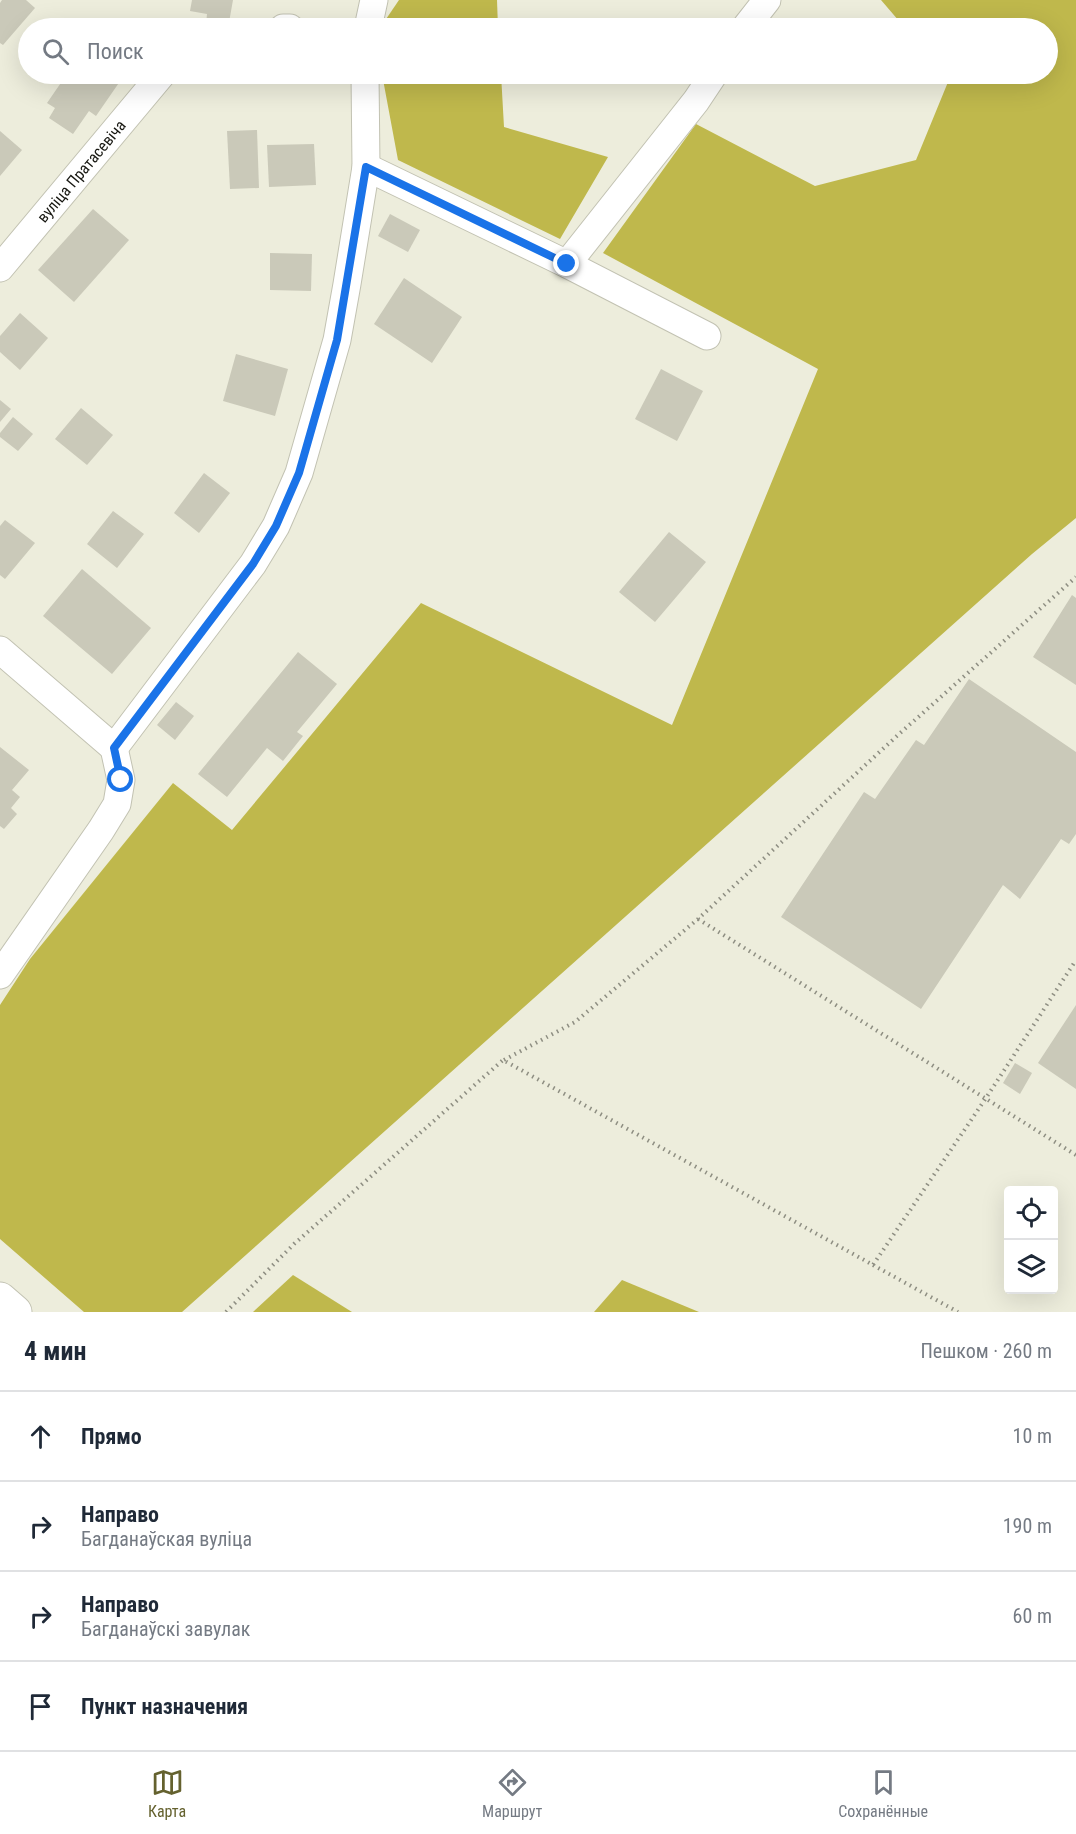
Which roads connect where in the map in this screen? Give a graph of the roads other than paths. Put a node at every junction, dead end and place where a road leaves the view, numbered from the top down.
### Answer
1 (374, 0) edge
2 (767, 0) edge
3 (370, 18) edge
4 (753, 18) edge
5 (154, 84) edge
6 (365, 84) edge
7 (707, 84) edge
8 (366, 167) junction
9 (567, 264) junction
10 (0, 268) edge
11 (707, 336) dead end
12 (0, 650) edge
13 (114, 748) junction
14 (0, 975) edge
15 (0, 1299) edge
16 (15, 1312) edge

1 - 3 street
2 - 4 street
5 - 10 street, вуліца Пратасевіча
6 - 8 street
7 - 9 street
8 - 9 street
8 - 13 street
9 - 11 street
12 - 13 street
13 - 14 street
15 - 16 main road

